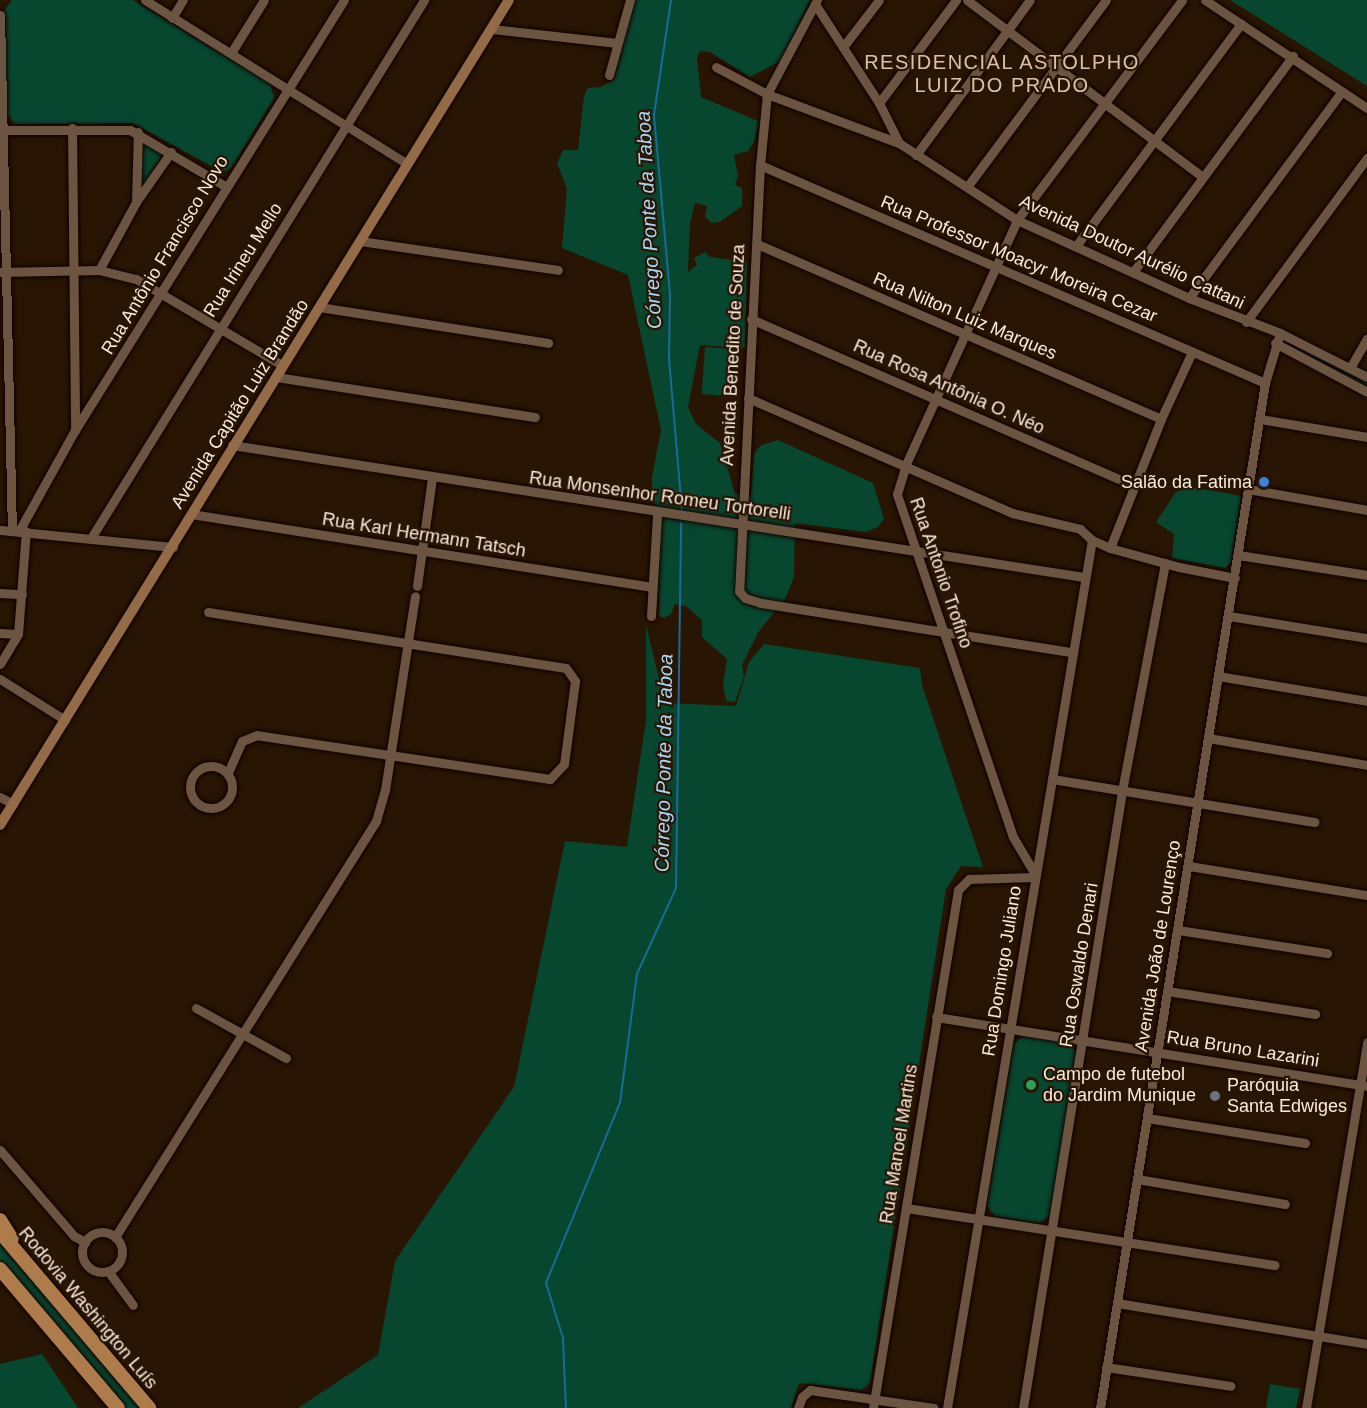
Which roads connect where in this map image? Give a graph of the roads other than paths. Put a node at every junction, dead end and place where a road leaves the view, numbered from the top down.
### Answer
1 (145, 0) edge
2 (183, 0) edge
3 (264, 0) edge
4 (344, 0) edge
5 (424, 0) edge
6 (509, 0) edge
7 (630, 0) edge
8 (879, 0) edge
9 (956, 0) edge
10 (967, 0) edge
11 (1030, 0) edge
12 (1106, 0) edge
13 (1182, 0) edge
14 (1205, 0) edge
15 (816, 2) edge
16 (0, 15) edge
17 (172, 18) junction
18 (1241, 24) junction
19 (492, 29) junction
20 (1007, 31) junction
21 (617, 43) junction
22 (843, 47) junction
23 (231, 53) junction
24 (1293, 56) junction
25 (716, 67) dead end
26 (1055, 68) junction
27 (609, 75) dead end
28 (287, 89) junction
29 (1342, 91) junction
30 (767, 94) junction
31 (879, 103) junction
32 (1104, 106) junction
33 (1367, 108) edge
34 (345, 127) junction
35 (72, 128) junction
36 (5, 130) junction
37 (138, 132) junction
38 (1153, 142) junction
39 (899, 143) junction
40 (171, 152) junction
41 (916, 155) junction
42 (1367, 158) edge
43 (407, 164) junction
44 (760, 165) junction
45 (1363, 171) edge
46 (1201, 176) junction
47 (225, 186) junction
48 (967, 187) junction
49 (136, 202) junction
50 (1017, 220) junction
51 (360, 241) junction
52 (757, 244) junction
53 (1076, 246) junction
54 (995, 265) junction
55 (99, 270) junction
56 (558, 270) dead end
57 (74, 271) junction
58 (3, 272) edge
59 (1133, 272) junction
60 (162, 292) junction
61 (1189, 298) junction
62 (319, 307) junction
63 (751, 319) junction
64 (1246, 322) junction
65 (222, 327) junction
66 (965, 333) junction
67 (1280, 333) junction
68 (1367, 338) edge
69 (548, 343) dead end
70 (1275, 343) junction
71 (1192, 352) junction
72 (282, 365) junction
73 (1350, 368) junction
74 (276, 377) junction
75 (1367, 377) edge
76 (1265, 383) junction
77 (1367, 392) edge
78 (748, 398) junction
79 (937, 400) junction
80 (535, 417) dead end
81 (1161, 419) junction
82 (1260, 419) junction
83 (75, 430) junction
84 (1367, 437) edge
85 (232, 445) junction
86 (906, 464) junction
87 (432, 478) junction
88 (1133, 485) junction
89 (1248, 489) junction
90 (1367, 510) edge
91 (191, 514) junction
92 (657, 514) junction
93 (740, 525) junction
94 (0, 530) edge
95 (19, 531) junction
96 (91, 538) junction
97 (1092, 540) junction
98 (173, 547) junction
99 (1110, 548) junction
100 (915, 550) junction
101 (422, 551) junction
102 (1238, 555) junction
103 (1164, 563) junction
104 (1367, 575) edge
105 (1084, 577) junction
106 (1235, 578) junction
107 (652, 587) junction
108 (0, 593) edge
109 (22, 594) junction
110 (208, 612) dead end
111 (651, 616) dead end
112 (1230, 616) junction
113 (943, 631) junction
114 (0, 633) edge
115 (18, 634) junction
116 (1367, 638) edge
117 (408, 642) junction
118 (1072, 652) junction
119 (0, 664) edge
120 (1218, 676) junction
121 (0, 679) edge
122 (1367, 701) edge
123 (65, 720) junction
124 (1208, 738) junction
125 (391, 755) junction
126 (1367, 765) edge
127 (227, 774) junction
128 (1052, 779) junction
129 (1122, 791) junction
130 (0, 797) edge
131 (1197, 803) junction
132 (13, 804) junction
133 (1315, 822) dead end
134 (0, 825) edge
135 (1189, 866) junction
136 (1034, 876) junction
137 (1367, 895) edge
138 (1179, 930) junction
139 (1327, 953) dead end
140 (1167, 991) junction
141 (196, 1008) dead end
142 (1315, 1014) dead end
143 (936, 1017) junction
144 (1010, 1028) junction
145 (244, 1033) junction
146 (1084, 1041) junction
147 (1367, 1042) edge
148 (1157, 1052) junction
149 (286, 1058) dead end
150 (1364, 1085) edge
151 (1147, 1118) junction
152 (1305, 1143) dead end
153 (0, 1150) edge
154 (1137, 1179) junction
155 (1285, 1204) dead end
156 (906, 1208) junction
157 (978, 1219) junction
158 (0, 1220) edge
159 (1051, 1230) junction
160 (0, 1232) edge
161 (115, 1237) junction
162 (85, 1242) junction
163 (1125, 1244) junction
164 (24, 1259) junction
165 (1275, 1265) dead end
166 (0, 1269) edge
167 (108, 1271) junction
168 (0, 1274) edge
169 (20, 1292) junction
170 (1117, 1303) junction
171 (134, 1305) dead end
172 (1317, 1336) junction
173 (1367, 1344) edge
174 (1106, 1366) junction
175 (1231, 1386) dead end
176 (875, 1398) junction
177 (118, 1408) edge
178 (149, 1408) edge
179 (798, 1408) edge
180 (873, 1408) edge
181 (934, 1408) edge
182 (947, 1408) edge
183 (1023, 1408) edge
184 (1100, 1408) edge
185 (1306, 1408) edge

1 - 17 street
2 - 17 street
3 - 23 street
4 - 28 street, Rua Antônio Francisco Novo
5 - 34 street, Rua Irineu Mello
6 - 19 main road, Avenida Capitão Luiz Brandão
7 - 21 street
8 - 22 street
9 - 31 street
10 - 20 street
11 - 20 street
12 - 26 street
13 - 32 street, Rua Antonio Trofino
14 - 18 street
15 - 22 street, Avenida Doutor Aurélio Cattani
15 - 30 street
16 - 36 street
17 - 23 street
18 - 24 street
18 - 38 street
19 - 21 street
19 - 43 main road, Avenida Capitão Luiz Brandão
20 - 26 street
20 - 41 street
21 - 27 street
22 - 31 street, Avenida Doutor Aurélio Cattani
23 - 28 street
24 - 29 street
24 - 46 street
25 - 30 street
26 - 32 street
26 - 48 street
28 - 34 street
28 - 47 street, Rua Antônio Francisco Novo
29 - 33 street
29 - 61 street
30 - 39 street
30 - 44 street, Avenida Benedito de Souza
31 - 39 street, Avenida Doutor Aurélio Cattani
32 - 38 street
32 - 50 street, Rua Antonio Trofino
34 - 43 street
34 - 65 street, Rua Irineu Mello
35 - 36 street
35 - 37 street
35 - 57 street
36 - 58 street
37 - 40 street
37 - 49 street
38 - 46 street
38 - 53 street
39 - 41 street, Avenida Doutor Aurélio Cattani
40 - 47 street
40 - 49 street
41 - 48 street, Avenida Doutor Aurélio Cattani
42 - 45 street
43 - 51 main road, Avenida Capitão Luiz Brandão
44 - 52 street, Avenida Benedito de Souza
44 - 54 street, Rua Professor Moacyr Moreira Cezar
45 - 64 street
46 - 59 street
47 - 60 street, Rua Antônio Francisco Novo
48 - 50 street, Avenida Doutor Aurélio Cattani
49 - 55 street
50 - 53 street, Avenida Doutor Aurélio Cattani
50 - 54 street, Rua Antonio Trofino
51 - 56 street
51 - 62 main road, Avenida Capitão Luiz Brandão
52 - 63 street, Avenida Benedito de Souza
52 - 66 street, Rua Nilton Luiz Marques
53 - 59 street, Avenida Doutor Aurélio Cattani
54 - 66 street, Rua Antonio Trofino
54 - 71 street, Rua Professor Moacyr Moreira Cezar
55 - 57 street
55 - 60 street
57 - 58 street
57 - 83 street
58 - 95 street
59 - 61 street, Avenida Doutor Aurélio Cattani
60 - 65 street
60 - 83 street, Rua Antônio Francisco Novo
61 - 64 street, Avenida Doutor Aurélio Cattani
62 - 69 street
62 - 72 main road, Avenida Capitão Luiz Brandão
63 - 78 street, Avenida Benedito de Souza
63 - 79 street, Rua Rosa Antônia O. Néo
64 - 67 street, Avenida Doutor Aurélio Cattani
65 - 72 street
65 - 96 street, Rua Irineu Mello
66 - 79 street, Rua Antonio Trofino
66 - 81 street, Rua Nilton Luiz Marques
67 - 70 street
67 - 73 street, Avenida Doutor Aurélio Cattani
68 - 73 street
70 - 76 street, Avenida João de Lourenço
70 - 77 street
71 - 76 street, Rua Professor Moacyr Moreira Cezar
71 - 81 street
72 - 74 main road, Avenida Capitão Luiz Brandão
73 - 75 street, Avenida Doutor Aurélio Cattani
74 - 80 street
74 - 85 main road, Avenida Capitão Luiz Brandão
76 - 82 street, Avenida João de Lourenço
78 - 86 street
78 - 93 street, Avenida Benedito de Souza
79 - 86 street, Rua Antonio Trofino
79 - 88 street, Rua Rosa Antônia O. Néo
81 - 88 street
82 - 84 street
82 - 89 street, Avenida João de Lourenço
83 - 95 street, Rua Antônio Francisco Novo
85 - 87 street, Rua Monsenhor Romeu Tortorelli
85 - 91 main road, Avenida Capitão Luiz Brandão
86 - 97 street
86 - 100 street, Rua Antonio Trofino
87 - 92 street, Rua Monsenhor Romeu Tortorelli
87 - 101 street
88 - 99 street
89 - 90 street
89 - 102 street, Avenida João de Lourenço
91 - 98 main road, Avenida Capitão Luiz Brandão
91 - 101 street, Rua Karl Hermann Tatsch
92 - 93 street, Rua Monsenhor Romeu Tortorelli
92 - 107 street
93 - 100 street, Rua Monsenhor Romeu Tortorelli
93 - 113 street, Avenida Benedito de Souza
94 - 95 street
95 - 96 street
95 - 109 street
96 - 98 street
97 - 99 street
97 - 105 street, Rua Domingo Juliano
98 - 123 main road, Avenida Capitão Luiz Brandão
99 - 103 street
100 - 105 street, Rua Monsenhor Romeu Tortorelli
100 - 113 street, Rua Antonio Trofino
101 - 107 street, Rua Karl Hermann Tatsch
101 - 117 street
102 - 104 street
102 - 106 street, Avenida João de Lourenço
103 - 106 street
103 - 129 street, Rua Oswaldo Denari
105 - 118 street, Rua Domingo Juliano
106 - 112 street, Avenida João de Lourenço
107 - 111 street
108 - 109 street
109 - 115 street
110 - 117 street
112 - 116 street
112 - 120 street, Avenida João de Lourenço
113 - 118 street
113 - 136 street, Rua Antonio Trofino
114 - 115 street
115 - 119 street
117 - 125 street
117 - 125 street
118 - 128 street, Rua Domingo Juliano
120 - 122 street
120 - 124 street, Avenida João de Lourenço
121 - 123 street
123 - 132 main road, Avenida Capitão Luiz Brandão
124 - 126 street
124 - 131 street, Avenida João de Lourenço
125 - 127 street
125 - 145 street
127 - 127 street
128 - 129 street
128 - 136 street, Rua Domingo Juliano
129 - 131 street
129 - 146 street, Rua Oswaldo Denari
130 - 132 street
131 - 133 street
131 - 135 street, Avenida João de Lourenço
132 - 134 main road, Avenida Capitão Luiz Brandão
135 - 137 street
135 - 138 street, Avenida João de Lourenço
136 - 143 street, Rua Manoel Martins
136 - 144 street, Rua Domingo Juliano
138 - 139 street
138 - 140 street, Avenida João de Lourenço
140 - 142 street
140 - 148 street, Avenida João de Lourenço
141 - 145 street
143 - 144 street, Rua Bruno Lazarini
143 - 156 street, Rua Manoel Martins
144 - 146 street, Rua Bruno Lazarini
144 - 157 street, Rua Domingo Juliano
145 - 149 street
145 - 161 street
146 - 148 street, Rua Bruno Lazarini
146 - 159 street, Rua Oswaldo Denari
147 - 150 street
148 - 150 street, Rua Bruno Lazarini
148 - 151 street, Avenida João de Lourenço
150 - 172 street
151 - 152 street
151 - 154 street, Avenida João de Lourenço
153 - 162 street
154 - 155 street
154 - 163 street, Avenida João de Lourenço
156 - 157 street
156 - 176 street, Rua Manoel Martins
157 - 159 street
157 - 182 street, Rua Domingo Juliano
158 - 164 highway
159 - 163 street
159 - 183 street, Rua Oswaldo Denari
160 - 164 highway, Rodovia Washington Luís
161 - 162 street
161 - 167 street
162 - 167 street
163 - 165 street
163 - 170 street, Avenida João de Lourenço
164 - 178 highway, Rodovia Washington Luís
166 - 169 highway
167 - 171 street
168 - 169 highway
169 - 177 highway
170 - 172 street
170 - 174 street, Avenida João de Lourenço
172 - 173 street
172 - 185 street
174 - 175 street
174 - 184 street, Avenida João de Lourenço
176 - 179 street
176 - 180 street, Rua Manoel Martins
176 - 181 street

